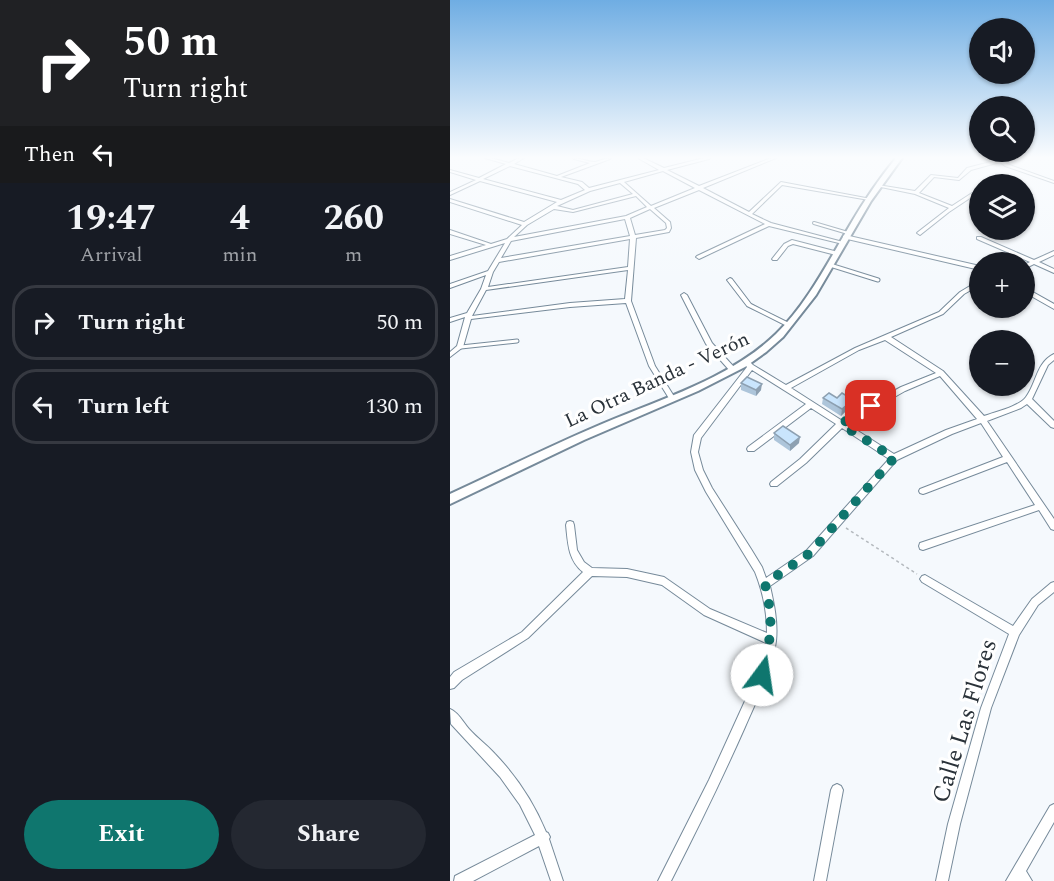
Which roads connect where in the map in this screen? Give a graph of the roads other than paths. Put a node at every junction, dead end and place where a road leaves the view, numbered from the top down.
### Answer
1 (551, 199) edge
2 (567, 199) edge
3 (620, 199) edge
4 (640, 199) edge
5 (674, 199) edge
6 (721, 199) edge
7 (764, 199) edge
8 (869, 199) edge
9 (932, 199) edge
10 (965, 199) edge
11 (450, 200) edge
12 (561, 202) junction
13 (553, 207) junction
14 (952, 207) junction
15 (650, 209) junction
16 (749, 214) junction
17 (627, 216) junction
18 (814, 223) dead end
19 (525, 224) junction
20 (769, 224) junction
21 (450, 231) edge
22 (920, 233) dead end
23 (633, 238) junction
24 (844, 238) junction
25 (509, 240) junction
26 (984, 240) edge
27 (490, 245) junction
28 (1011, 252) edge
29 (836, 253) junction
30 (1054, 254) edge
31 (699, 257) dead end
32 (450, 258) edge
33 (775, 259) dead end
34 (499, 260) junction
35 (1035, 262) edge
36 (1035, 262) edge
37 (830, 264) junction
38 (969, 266) edge
39 (632, 268) junction
40 (1054, 271) edge
41 (490, 272) junction
42 (730, 280) dead end
43 (878, 280) dead end
44 (450, 286) edge
45 (969, 288) edge
46 (484, 289) junction
47 (684, 295) dead end
48 (1035, 296) edge
49 (628, 301) junction
50 (1054, 307) edge
51 (469, 316) junction
52 (450, 320) edge
53 (789, 325) junction
54 (886, 337) junction
55 (517, 341) dead end
56 (460, 347) junction
57 (450, 355) edge
58 (1054, 356) edge
59 (749, 364) junction
60 (732, 369) junction
61 (941, 373) junction
62 (786, 388) junction
63 (672, 398) junction
64 (1028, 400) junction
65 (811, 404) junction
66 (981, 418) junction
67 (841, 424) junction
68 (1054, 425) edge
69 (751, 449) dead end
70 (894, 458) junction
71 (1009, 458) junction
72 (774, 484) dead end
73 (923, 491) dead end
74 (450, 499) edge
75 (1041, 506) junction
76 (570, 525) dead end
77 (1054, 526) edge
78 (923, 546) dead end
79 (590, 572) junction
80 (925, 579) road end
81 (765, 584) junction
82 (1054, 586) edge
83 (1015, 632) junction
84 (771, 640) junction
85 (450, 684) edge
86 (450, 714) edge
87 (454, 729) edge
88 (837, 790) dead end
89 (1054, 810) edge
90 (544, 837) junction
91 (1019, 878) edge
92 (460, 881) edge
93 (557, 881) edge
94 (664, 881) edge
95 (820, 881) edge
96 (942, 881) edge

1 - 12 street
2 - 12 street
3 - 13 street
4 - 15 street
5 - 15 street
6 - 16 street
7 - 16 street
8 - 24 main road, La Otra Banda - Verón
9 - 14 street
10 - 14 street
11 - 19 street
12 - 13 street
13 - 19 street
14 - 22 street
15 - 17 street
15 - 23 street
16 - 20 street
17 - 23 street
17 - 25 street
18 - 24 lane
19 - 25 street
20 - 24 street
20 - 31 street
21 - 27 street
23 - 34 street
23 - 39 street
24 - 29 main road, La Otra Banda - Verón
24 - 38 street
25 - 27 street
25 - 34 street
26 - 28 street
27 - 32 street
29 - 33 street
29 - 37 main road, La Otra Banda - Verón
30 - 35 street
34 - 41 street
36 - 40 street
37 - 43 lane
37 - 53 main road, La Otra Banda - Verón
39 - 46 street
39 - 49 street
41 - 44 street
41 - 46 street
42 - 53 street
45 - 54 street
46 - 51 street
47 - 60 street
48 - 50 street
49 - 51 street
49 - 63 street
51 - 52 street
51 - 56 street
53 - 59 main road, La Otra Banda - Verón
54 - 61 street
54 - 62 street
55 - 56 lane
56 - 57 street
58 - 64 street
59 - 60 main road, La Otra Banda - Verón
59 - 62 street
59 - 81 street
60 - 63 main road, La Otra Banda - Verón
61 - 66 street
61 - 67 street
62 - 65 street
63 - 74 main road, La Otra Banda - Verón
64 - 66 street
64 - 68 street
65 - 67 street
65 - 69 street
66 - 70 street
66 - 71 street
67 - 70 street
67 - 72 street
70 - 81 street
71 - 73 street
71 - 75 street
75 - 77 street
75 - 78 street
76 - 79 street
79 - 84 street
79 - 85 street
80 - 83 street
81 - 84 street
82 - 83 street, Calle Las Flores
83 - 96 street, Calle Las Flores
84 - 94 street
86 - 87 street
87 - 90 street
88 - 95 street
89 - 91 street
90 - 92 street
90 - 93 street

